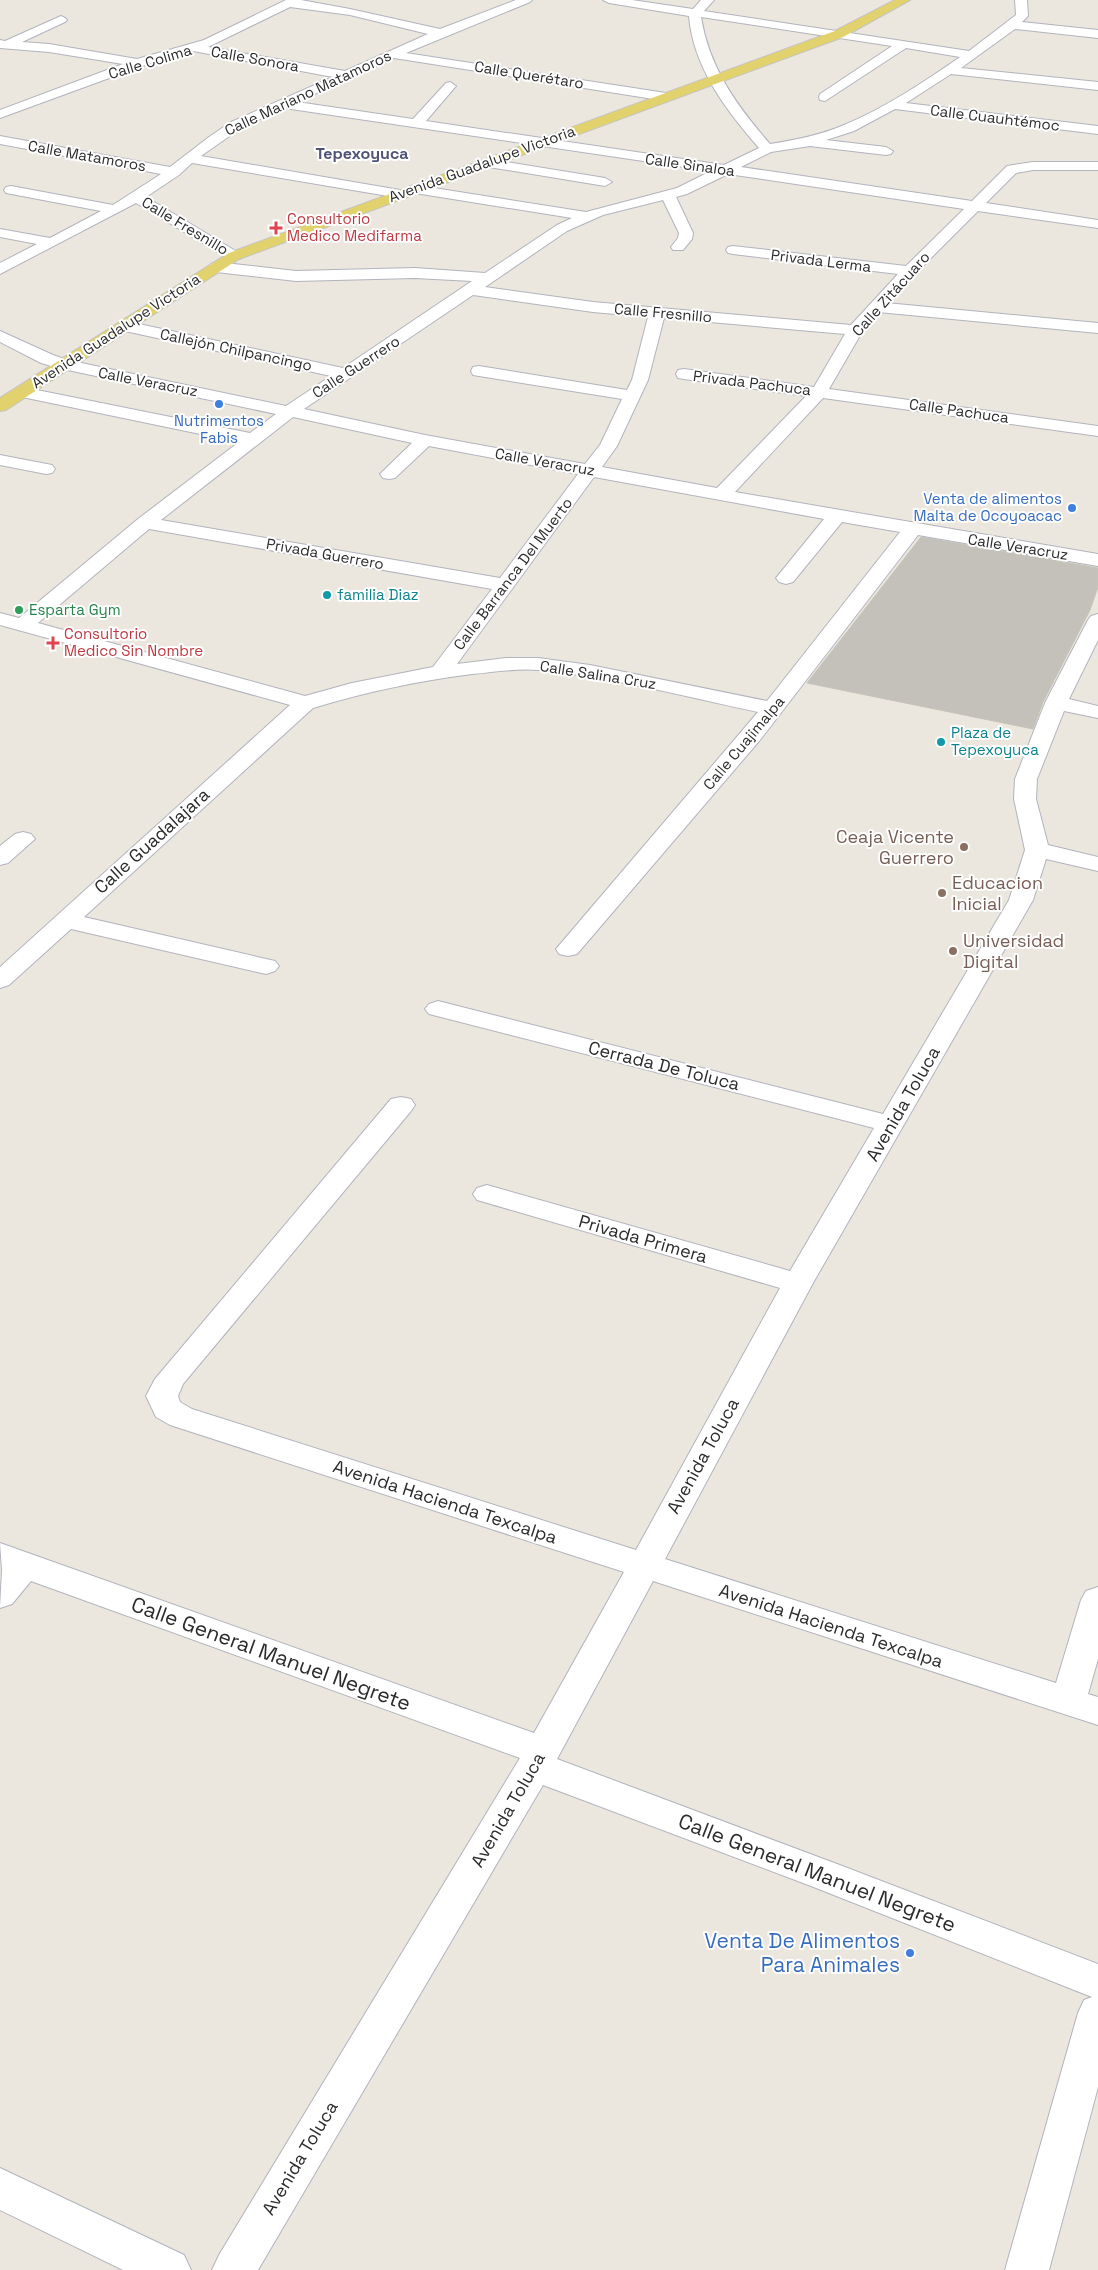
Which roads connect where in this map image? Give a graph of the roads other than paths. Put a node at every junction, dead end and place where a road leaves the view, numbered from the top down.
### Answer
1 (341, 0) edge
2 (526, 0) edge
3 (609, 0) edge
4 (708, 0) edge
5 (904, 0) edge
6 (1021, 0) edge
7 (292, 2) edge
8 (325, 8) junction
9 (696, 12) junction
10 (61, 20) dead end
11 (1013, 25) junction
12 (1061, 30) junction
13 (440, 33) junction
14 (839, 34) junction
15 (1098, 34) edge
16 (1049, 41) dead end
17 (3, 44) edge
18 (904, 44) junction
19 (195, 48) junction
20 (392, 54) junction
21 (973, 55) junction
22 (138, 63) junction
23 (949, 70) junction
24 (1092, 71) dead end
25 (345, 75) junction
26 (715, 79) junction
27 (1079, 84) junction
28 (450, 86) dead end
29 (1098, 86) edge
30 (666, 97) junction
31 (825, 97) dead end
32 (283, 104) junction
33 (892, 105) junction
34 (0, 114) edge
35 (416, 124) junction
36 (1098, 130) edge
37 (0, 140) edge
38 (808, 142) junction
39 (541, 143) junction
40 (767, 149) junction
41 (886, 151) dead end
42 (189, 158) junction
43 (488, 163) junction
44 (1098, 166) edge
45 (724, 170) junction
46 (174, 172) junction
47 (605, 182) dead end
48 (415, 189) junction
49 (11, 190) dead end
50 (400, 194) junction
51 (668, 196) junction
52 (136, 197) junction
53 (976, 206) junction
54 (113, 209) junction
55 (586, 216) junction
56 (1098, 224) edge
57 (0, 233) edge
58 (50, 242) junction
59 (678, 247) dead end
60 (733, 250) dead end
61 (234, 256) junction
62 (216, 267) junction
63 (0, 269) edge
64 (909, 271) junction
65 (489, 278) junction
66 (472, 290) junction
67 (874, 307) junction
68 (657, 313) junction
69 (125, 326) junction
70 (1098, 328) edge
71 (855, 330) junction
72 (0, 336) edge
73 (64, 364) junction
74 (479, 371) dead end
75 (347, 374) junction
76 (684, 374) dead end
77 (22, 392) junction
78 (819, 392) junction
79 (633, 396) junction
80 (0, 406) edge
81 (290, 410) junction
82 (1098, 431) edge
83 (253, 439) junction
84 (425, 440) junction
85 (0, 460) edge
86 (46, 469) dead end
87 (590, 470) junction
88 (388, 474) dead end
89 (722, 494) junction
90 (837, 516) junction
91 (145, 524) junction
92 (912, 530) junction
93 (1098, 560) edge
94 (786, 578) dead end
95 (505, 585) junction
96 (0, 619) edge
97 (1098, 620) edge
98 (24, 626) junction
99 (440, 672) junction
100 (305, 703) junction
101 (1056, 703) junction
102 (773, 709) junction
103 (1098, 712) edge
104 (23, 839) dead end
105 (1037, 850) junction
106 (0, 858) edge
107 (1098, 864) edge
108 (65, 920) junction
109 (568, 949) dead end
110 (266, 966) dead end
111 (5, 970) edge
112 (438, 1008) dead end
113 (402, 1105) dead end
114 (891, 1124) junction
115 (487, 1194) dead end
116 (798, 1283) junction
117 (12, 1561) edge
118 (643, 1566) junction
119 (0, 1595) edge
120 (1098, 1600) edge
121 (1083, 1706) edge
122 (539, 1758) junction
123 (1098, 1982) edge
124 (1098, 2013) edge
125 (0, 2188) edge
126 (168, 2270) edge
127 (234, 2270) edge
128 (1028, 2270) edge

1 - 8 street
2 - 13 street, Calle Mariano Matamoros
3 - 9 street
4 - 9 street
5 - 14 main road, Avenida Guadalupe Victoria
6 - 11 street
7 - 8 street
7 - 19 street, Calle Colima
8 - 13 street
9 - 14 street
9 - 26 street
10 - 17 street
11 - 12 street
11 - 21 street
12 - 15 street
12 - 16 street
13 - 20 street, Calle Mariano Matamoros
14 - 18 street
14 - 26 main road, Avenida Guadalupe Victoria
17 - 22 street
18 - 21 street
18 - 31 street
19 - 22 street, Calle Colima
19 - 25 street, Calle Sonora
20 - 25 street, Calle Mariano Matamoros
20 - 30 street, Calle Querétaro
21 - 23 street
22 - 34 street, Calle Colima
23 - 27 street
23 - 33 street
24 - 27 street
25 - 32 street, Calle Mariano Matamoros
26 - 30 main road, Avenida Guadalupe Victoria
26 - 40 street
27 - 29 street
28 - 35 street
30 - 39 main road, Avenida Guadalupe Victoria
32 - 35 street, Calle Sinaloa
32 - 42 street, Calle Mariano Matamoros
33 - 36 street, Calle Cuauhtémoc
33 - 38 street
35 - 39 street, Calle Sinaloa
37 - 46 street, Calle Matamoros
38 - 40 street
38 - 41 street
39 - 43 main road, Avenida Guadalupe Victoria
39 - 45 street, Calle Sinaloa
40 - 45 street
42 - 46 street, Calle Mariano Matamoros
42 - 50 street
43 - 47 street
43 - 48 main road, Avenida Guadalupe Victoria
44 - 53 street, Calle Zitácuaro
45 - 51 street, Calle Guerrero
45 - 53 street, Calle Sinaloa
46 - 52 street, Calle Mariano Matamoros
48 - 50 main road, Avenida Guadalupe Victoria
48 - 55 street
49 - 54 street
50 - 61 main road, Avenida Guadalupe Victoria
51 - 55 street, Calle Guerrero
51 - 59 street
52 - 54 street, Calle Mariano Matamoros
52 - 61 street, Calle Fresnillo
53 - 56 street, Calle Sinaloa
53 - 64 street, Calle Zitácuaro
54 - 58 street, Calle Mariano Matamoros
55 - 65 street, Calle Guerrero
57 - 58 street
58 - 63 street, Calle Mariano Matamoros
60 - 64 street, Privada Lerma
61 - 62 main road, Avenida Guadalupe Victoria
62 - 65 street, Calle Fresnillo
62 - 69 main road, Avenida Guadalupe Victoria
64 - 67 street, Calle Zitácuaro
65 - 66 street, Calle Guerrero
66 - 68 street, Calle Fresnillo
66 - 75 street, Calle Guerrero
67 - 70 street
67 - 71 street, Calle Zitácuaro
68 - 71 street, Calle Fresnillo
68 - 79 street, Calle Barranca Del Muerto
69 - 73 main road, Avenida Guadalupe Victoria
69 - 75 street, Callejón Chilpancingo
71 - 78 street, Calle Zitácuaro
72 - 73 street, Calle Veracruz
73 - 77 main road, Avenida Guadalupe Victoria
73 - 81 street, Calle Veracruz
74 - 79 street
75 - 81 street, Calle Guerrero
76 - 78 street, Privada Pachuca
77 - 80 main road, Avenida Guadalupe Victoria
77 - 83 street
78 - 82 street, Calle Pachuca
78 - 89 street, Calle Zitácuaro
79 - 87 street, Calle Barranca Del Muerto
81 - 83 street, Calle Guerrero
81 - 84 street, Calle Veracruz
83 - 91 street, Calle Guerrero
84 - 87 street, Calle Veracruz
84 - 88 street
85 - 86 street
87 - 89 street, Calle Veracruz
87 - 95 street, Calle Barranca Del Muerto
89 - 90 street, Calle Veracruz
90 - 92 street, Calle Veracruz
90 - 94 street
91 - 95 street, Privada Guerrero
91 - 98 street, Calle Guerrero
92 - 93 street, Calle Veracruz
92 - 102 street, Calle Cuajimalpa
95 - 99 street, Calle Barranca Del Muerto
96 - 98 street
97 - 101 street
98 - 100 street
99 - 100 street, Calle Salina Cruz
99 - 102 street, Calle Salina Cruz
100 - 108 street, Calle Guadalajara
101 - 103 street
101 - 105 street
102 - 109 street, Calle Cuajimalpa
104 - 106 street
105 - 107 street
105 - 114 street, Avenida Toluca
108 - 110 street
108 - 111 street, Calle Guadalajara
112 - 114 street, Cerrada De Toluca
113 - 118 street, Avenida Hacienda Texcalpa
114 - 116 street, Avenida Toluca
115 - 116 street, Privada Primera
116 - 118 street, Avenida Toluca
117 - 119 street
117 - 122 street, Calle General Manuel Negrete
118 - 121 street, Avenida Hacienda Texcalpa
118 - 122 street, Avenida Toluca
120 - 121 street
122 - 123 street, Calle General Manuel Negrete
122 - 127 street, Avenida Toluca
124 - 128 street
125 - 126 street

